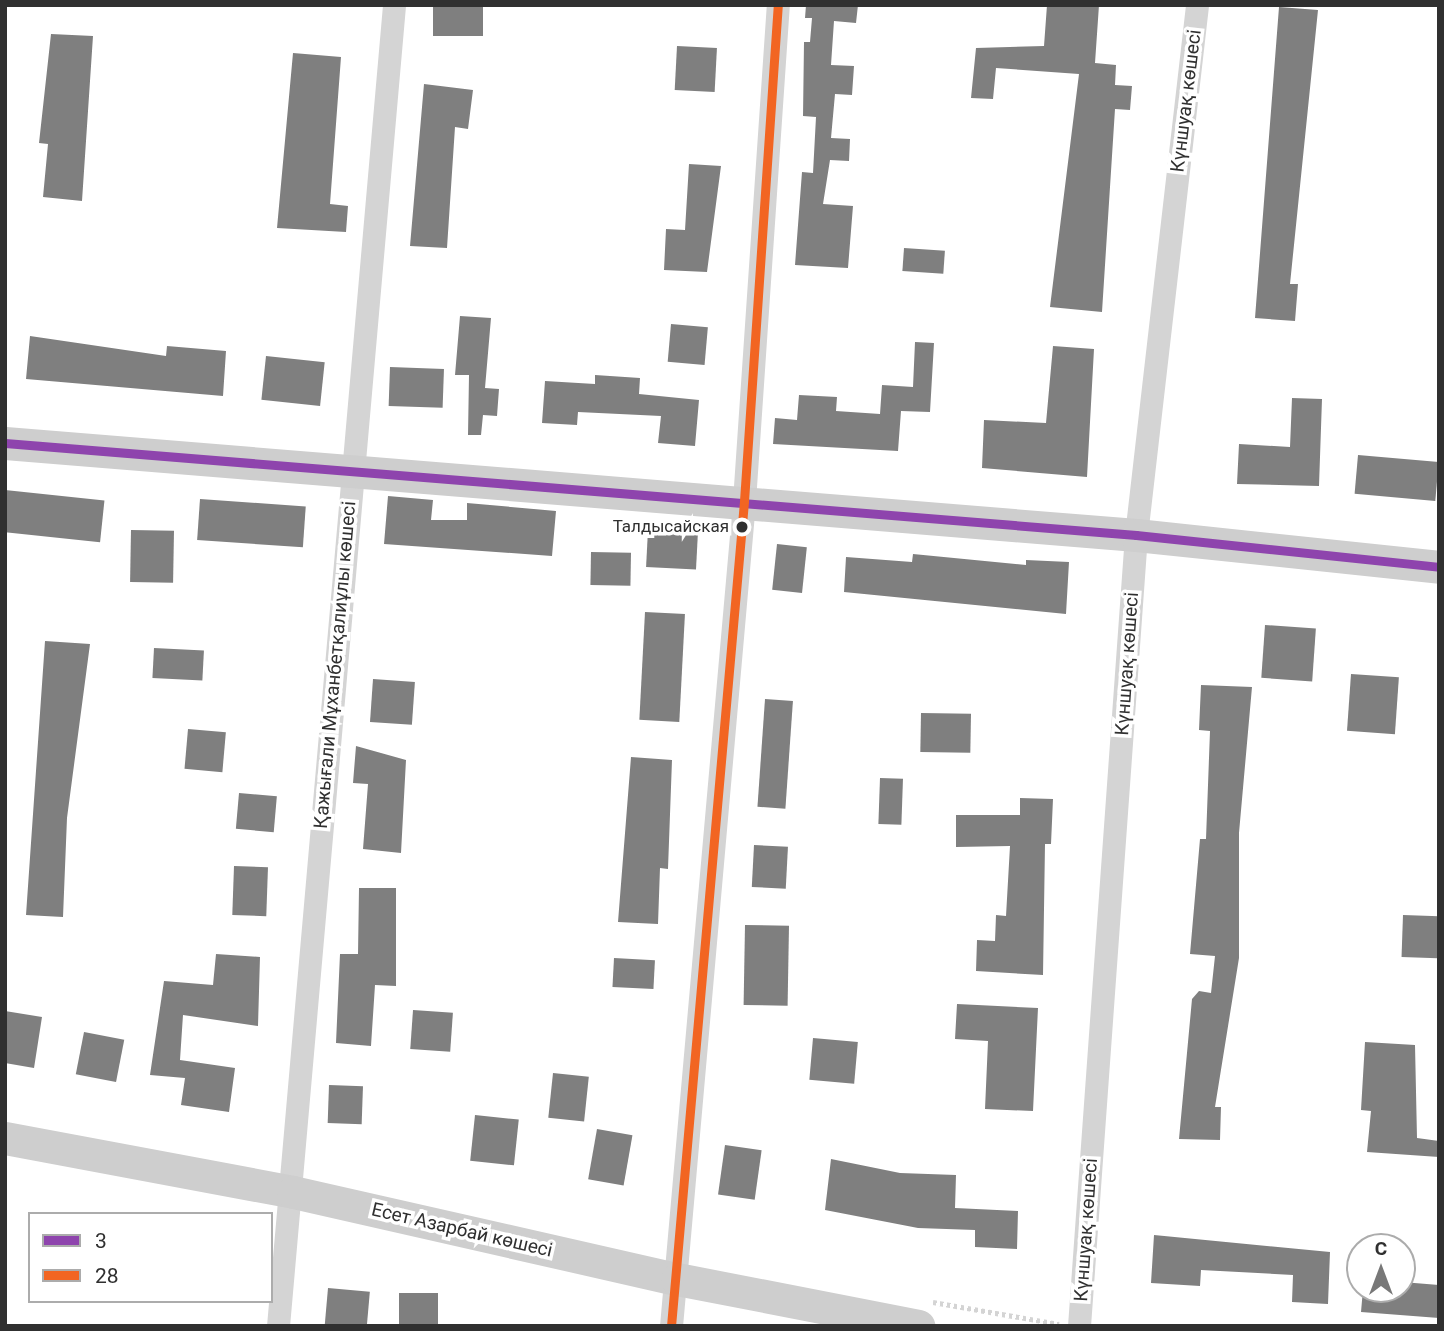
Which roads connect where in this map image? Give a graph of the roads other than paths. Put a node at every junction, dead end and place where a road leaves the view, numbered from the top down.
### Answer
1 (394, 5) edge
2 (778, 5) edge
3 (1197, 5) edge
4 (5, 443) edge
5 (351, 471) junction
6 (744, 502) junction
7 (1136, 535) junction
8 (1439, 566) edge
9 (5, 1138) edge
10 (293, 1192) junction
11 (677, 1279) junction
12 (278, 1326) edge
13 (671, 1326) edge
14 (918, 1326) edge
15 (1079, 1326) edge

1 - 5 street, Қажығали Мұханбетқалиұлы көшесі
2 - 6 street
3 - 7 street, Күншуақ көшесі
4 - 5 street
5 - 6 street
5 - 10 street, Қажығали Мұханбетқалиұлы көшесі
6 - 7 street
6 - 11 street
7 - 8 street
7 - 15 street, Күншуақ көшесі
9 - 10 street, Есет Азарбай көшесі
10 - 11 street, Есет Азарбай көшесі
10 - 12 street, Қажығали Мұханбетқалиұлы көшесі
11 - 13 street
11 - 14 street, Есет Азарбай көшесі

